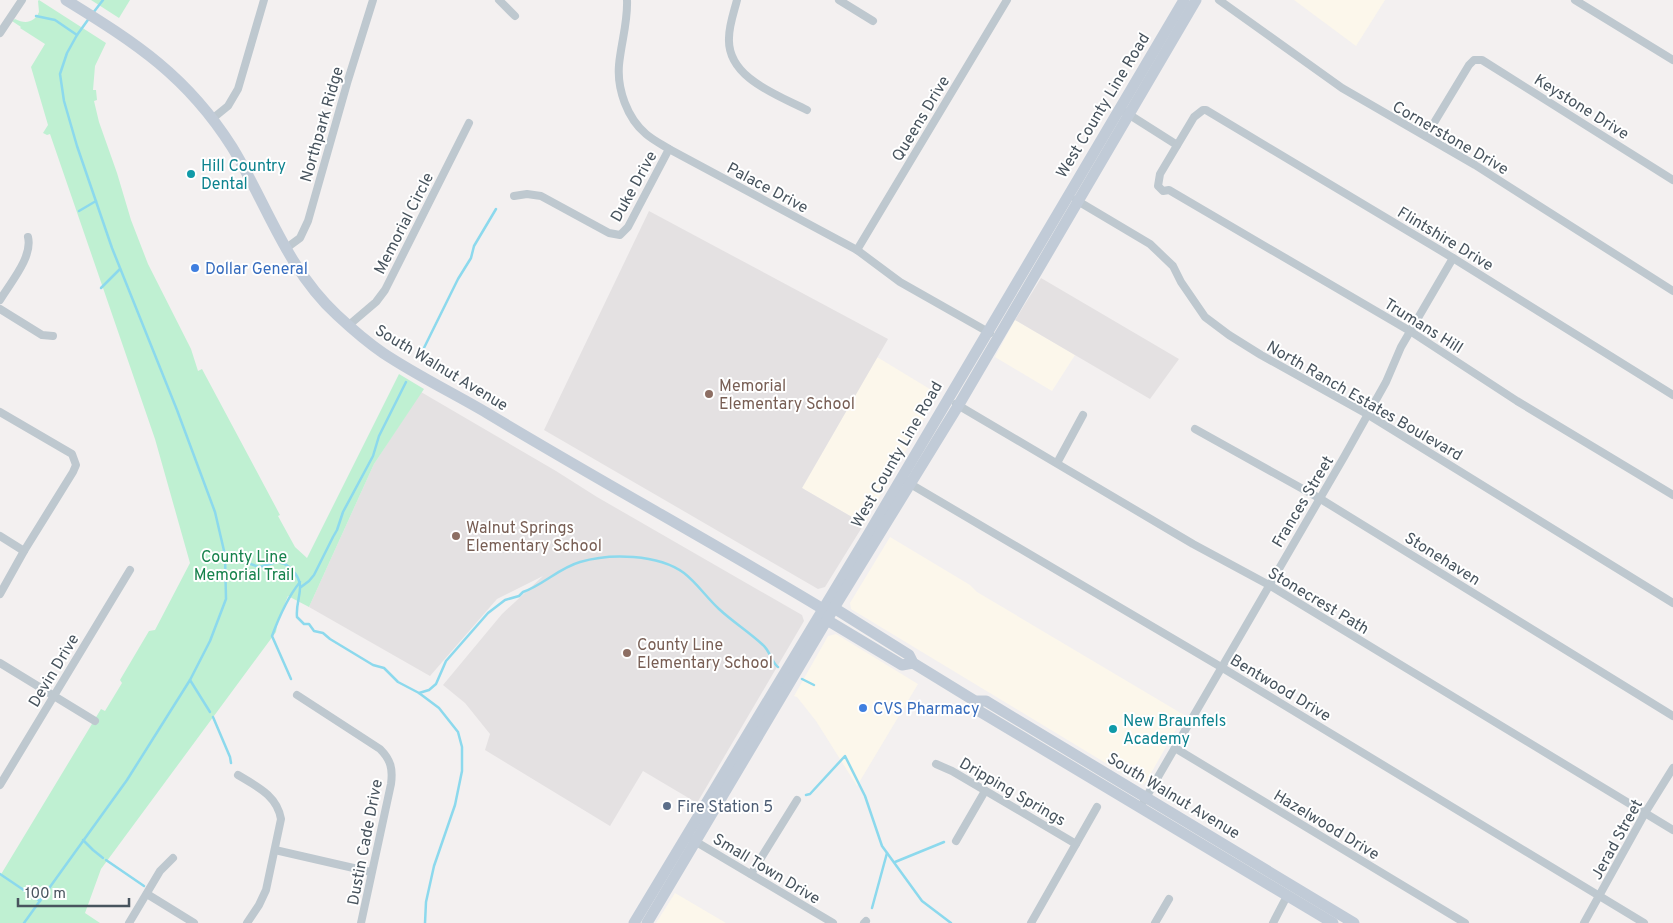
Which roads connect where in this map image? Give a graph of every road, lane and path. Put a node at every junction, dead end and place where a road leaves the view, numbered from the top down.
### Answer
1 (264, 0) edge
2 (373, 0) edge
3 (499, 0) edge
4 (627, 0) edge
5 (738, 0) edge
6 (839, 0) edge
7 (1007, 0) edge
8 (1184, 0) edge
9 (1196, 0) edge
10 (1219, 0) edge
11 (1574, 0) edge
12 (20, 2) edge
13 (69, 2) edge
14 (27, 9) dead end
15 (515, 16) dead end
16 (873, 22) dead end
17 (0, 34) edge
18 (1673, 60) edge
19 (807, 110) dead end
20 (1124, 111) junction
21 (212, 119) junction
22 (468, 123) dead end
23 (1426, 136) junction
24 (1177, 145) junction
25 (669, 149) junction
26 (1673, 180) edge
27 (514, 196) dead end
28 (1072, 199) junction
29 (28, 237) dead end
30 (285, 249) junction
31 (857, 250) junction
32 (1453, 258) junction
33 (1673, 290) edge
34 (0, 300) edge
35 (0, 309) edge
36 (349, 326) junction
37 (987, 331) junction
38 (1410, 331) junction
39 (53, 336) dead end
40 (998, 338) junction
41 (1673, 394) edge
42 (948, 399) junction
43 (958, 406) junction
44 (0, 412) edge
45 (1367, 414) junction
46 (1083, 415) dead end
47 (1195, 428) dead end
48 (1057, 463) junction
49 (905, 482) junction
50 (1673, 494) edge
51 (1319, 498) junction
52 (0, 536) edge
53 (24, 551) junction
54 (130, 570) dead end
55 (1269, 585) junction
56 (0, 594) edge
57 (1673, 603) edge
58 (828, 612) junction
59 (0, 663) edge
60 (1221, 667) junction
61 (296, 695) dead end
62 (54, 696) junction
63 (975, 701) junction
64 (1673, 716) edge
65 (95, 721) dead end
66 (1175, 748) junction
67 (936, 764) dead end
68 (1673, 768) edge
69 (238, 775) dead end
70 (0, 785) edge
71 (985, 790) junction
72 (1147, 797) junction
73 (797, 800) dead end
74 (1097, 807) dead end
75 (1140, 807) junction
76 (1645, 812) junction
77 (1673, 830) edge
78 (692, 839) junction
79 (956, 841) dead end
80 (1076, 844) junction
81 (275, 850) junction
82 (173, 858) dead end
83 (371, 872) junction
84 (751, 874) junction
85 (147, 894) junction
86 (1287, 896) junction
87 (1600, 896) junction
88 (1169, 899) dead end
89 (129, 923) edge
90 (194, 923) edge
91 (247, 923) edge
92 (361, 923) edge
93 (634, 923) edge
94 (647, 923) edge
95 (833, 923) edge
96 (1031, 923) edge
97 (1155, 923) edge
98 (1273, 923) edge
99 (1333, 923) edge
100 (1354, 923) edge
101 (1465, 923) edge
102 (1584, 923) edge
103 (1644, 923) edge

1 - 21 street
2 - 30 street, Northpark Ridge
3 - 15 street
4 - 25 street, Palace Drive
5 - 19 street
6 - 16 street
7 - 31 street, Queens Drive
8 - 20 street, West County Line Road
9 - 20 street, West County Line Road
10 - 23 street, Cornerstone Drive
11 - 18 street
12 - 14 street
12 - 17 street
13 - 21 street, South Walnut Avenue
20 - 24 street
20 - 28 street, West County Line Road
21 - 30 street, South Walnut Avenue
22 - 36 street, Memorial Circle
23 - 26 street, Keystone Drive
23 - 33 street, Cornerstone Drive
24 - 32 street, Flintshire Drive
24 - 38 street, Trumans Hill
25 - 27 street, Duke Drive
25 - 31 street, Palace Drive
28 - 37 street, West County Line Road
28 - 40 street, West County Line Road
28 - 45 street, North Ranch Estates Boulevard
29 - 34 street
30 - 36 street, South Walnut Avenue
31 - 37 street, Palace Drive
32 - 38 street, Frances Street
32 - 41 street, Flintshire Drive
35 - 39 street
36 - 58 street, South Walnut Avenue
37 - 40 street, Palace Drive
37 - 42 street, West County Line Road
38 - 45 street, Frances Street
38 - 50 street, Trumans Hill
40 - 43 street, West County Line Road
42 - 43 street, Stonecrest Path
42 - 49 street, West County Line Road
43 - 48 street, Stonecrest Path
43 - 49 street, West County Line Road
44 - 53 street
45 - 51 street, Frances Street
45 - 57 street, North Ranch Estates Boulevard
46 - 48 street
47 - 51 street, Stonehaven
48 - 55 street, Stonecrest Path
49 - 58 street, West County Line Road
49 - 60 street, Bentwood Drive
51 - 55 street, Frances Street
51 - 64 street, Stonehaven
52 - 53 street
53 - 56 street
54 - 62 street, Devin Drive
55 - 60 street, Frances Street
55 - 76 street, Stonecrest Path
58 - 63 street, South Walnut Avenue
58 - 78 street, West County Line Road
59 - 62 street
60 - 66 street, Frances Street
60 - 87 street, Bentwood Drive
61 - 83 street, Dustin Cade Drive
62 - 65 street
62 - 70 street, Devin Drive
63 - 72 street, South Walnut Avenue
63 - 75 street, South Walnut Avenue
66 - 72 street, Frances Street
66 - 101 street, Hazelwood Drive
67 - 71 street, Dripping Springs
68 - 76 street, Jerad Street
69 - 81 street
71 - 79 street
71 - 80 street, Dripping Springs
72 - 75 street, Frances Street
72 - 100 street, South Walnut Avenue
73 - 84 street
74 - 80 street
75 - 86 street, South Walnut Avenue
76 - 77 street, Stonecrest Path
76 - 87 street, Jerad Street
78 - 84 street, Small Town Drive
78 - 93 street, West County Line Road
78 - 94 street, West County Line Road
80 - 96 street
81 - 83 street
81 - 91 street
82 - 85 street
83 - 92 street, Dustin Cade Drive
84 - 95 street, Small Town Drive
85 - 89 street
85 - 90 street
86 - 98 street
86 - 99 street, South Walnut Avenue
87 - 102 street, Jerad Street
87 - 103 street, Bentwood Drive
88 - 97 street

